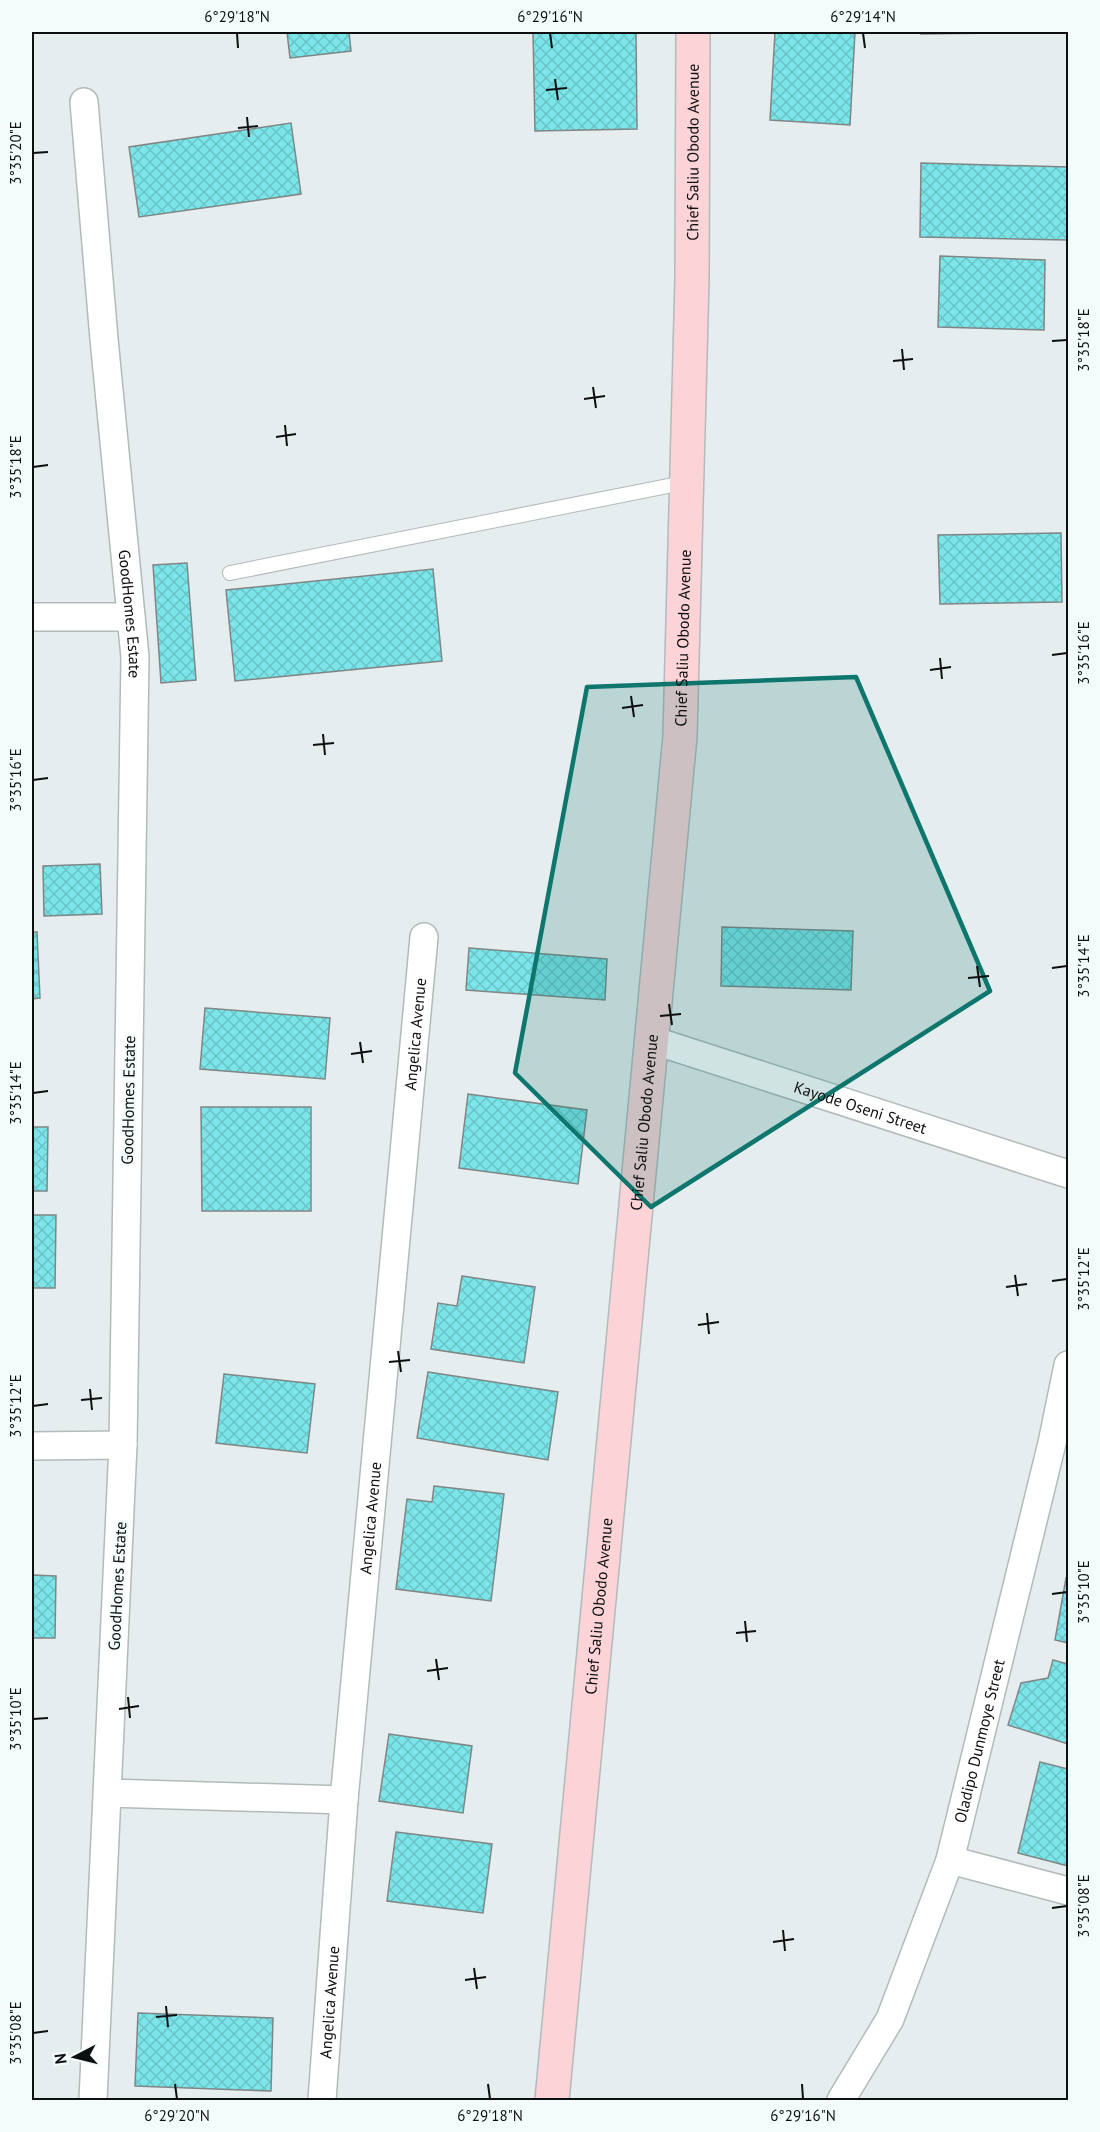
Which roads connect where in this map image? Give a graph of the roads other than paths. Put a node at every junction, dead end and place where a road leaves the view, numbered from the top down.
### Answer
1 (693, 32) edge
2 (84, 102) dead end
3 (687, 482) junction
4 (230, 573) dead end
5 (32, 617) edge
6 (131, 617) junction
7 (424, 937) dead end
8 (652, 1040) junction
9 (1068, 1174) edge
10 (1068, 1365) edge
11 (123, 1445) junction
12 (1060, 1445) edge
13 (32, 1446) edge
14 (108, 1793) junction
15 (344, 1800) junction
16 (950, 1860) junction
17 (1068, 1891) edge
18 (93, 2100) edge
19 (322, 2100) edge
20 (552, 2100) edge
21 (841, 2100) edge

1 - 3 street, Chief Saliu Obodo Avenue
2 - 6 street, GoodHomes Estate
3 - 4 lane
3 - 8 street, Chief Saliu Obodo Avenue
5 - 6 street
6 - 11 street, GoodHomes Estate
7 - 15 street, Angelica Avenue
8 - 9 street, Kayode Oseni Street
8 - 20 street, Chief Saliu Obodo Avenue
10 - 12 street, Oladipo Dunmoye Street
11 - 13 street
11 - 14 street, GoodHomes Estate
12 - 16 street, Oladipo Dunmoye Street
14 - 15 street
14 - 18 street, GoodHomes Estate
15 - 19 street, Angelica Avenue
16 - 17 street
16 - 21 street, Oladipo Dunmoye Street

